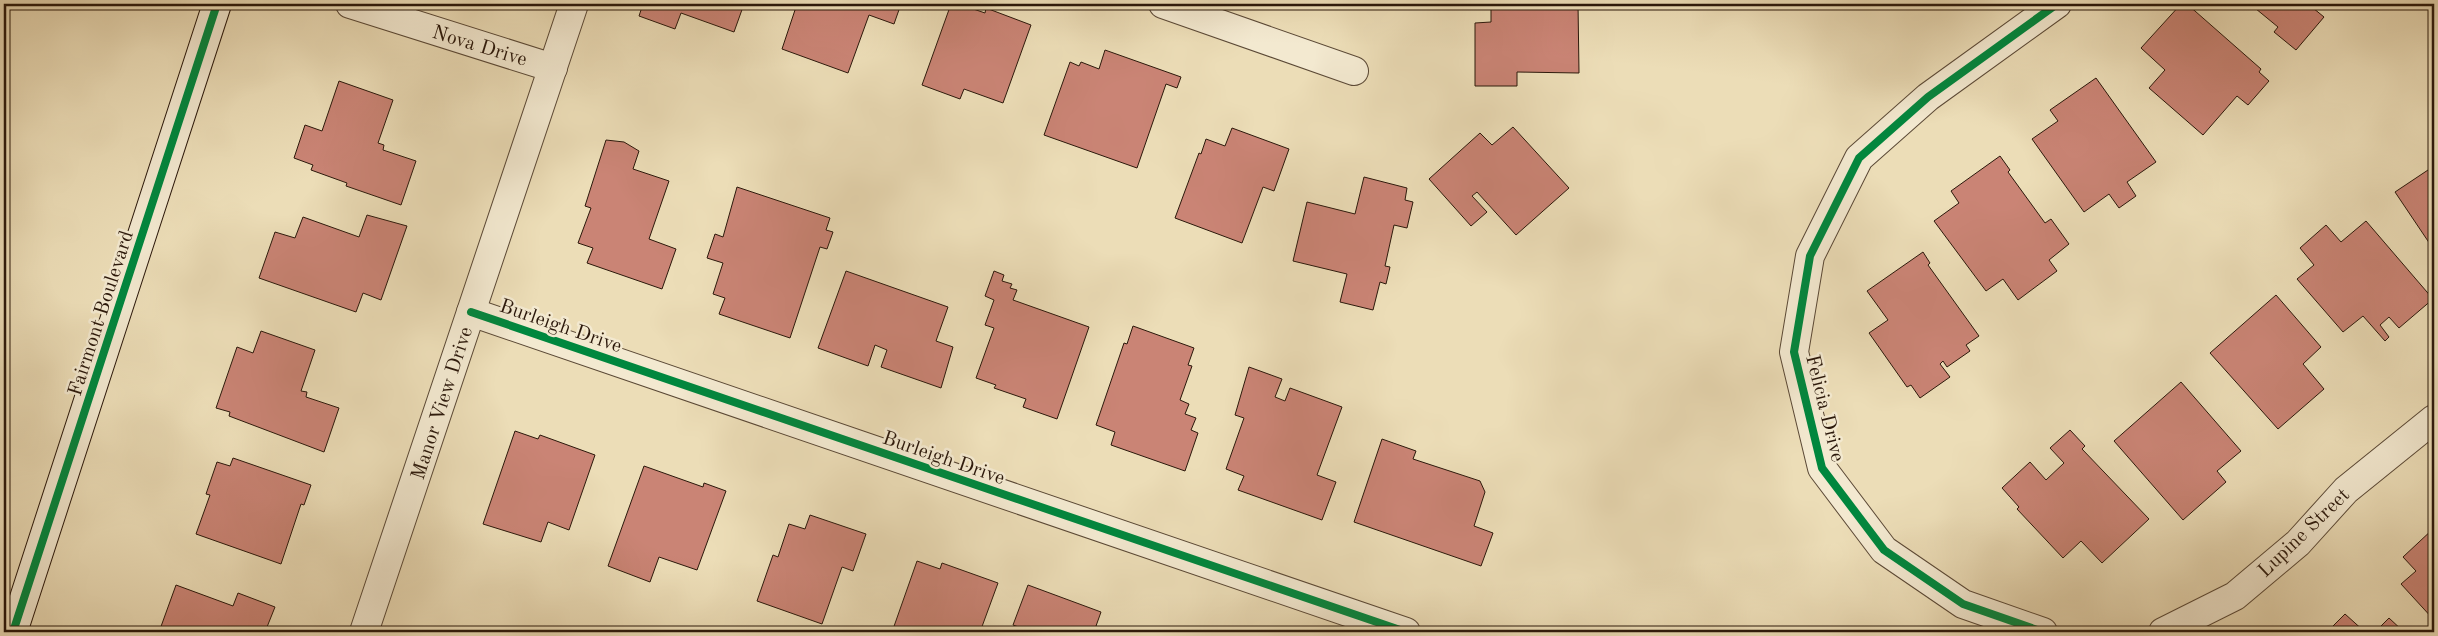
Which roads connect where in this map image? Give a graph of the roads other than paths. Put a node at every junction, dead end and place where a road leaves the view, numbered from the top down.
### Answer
1 (218, 4) edge
2 (350, 4) edge
3 (574, 4) edge
4 (1163, 4) edge
5 (2057, 4) edge
6 (553, 68) junction
7 (1354, 70) dead end
8 (471, 312) junction
9 (2434, 419) edge
10 (13, 632) edge
11 (364, 632) edge
12 (1406, 632) edge
13 (2043, 632) edge
14 (2163, 632) edge

1 - 10 street, Fairmont Boulevard
2 - 6 street, Nova Drive
3 - 6 street, Manor View Drive
4 - 7 street
5 - 13 street, Felicia Drive
6 - 8 street, Manor View Drive
8 - 11 street, Manor View Drive
8 - 12 street, Burleigh Drive
9 - 14 street, Lupine Street

